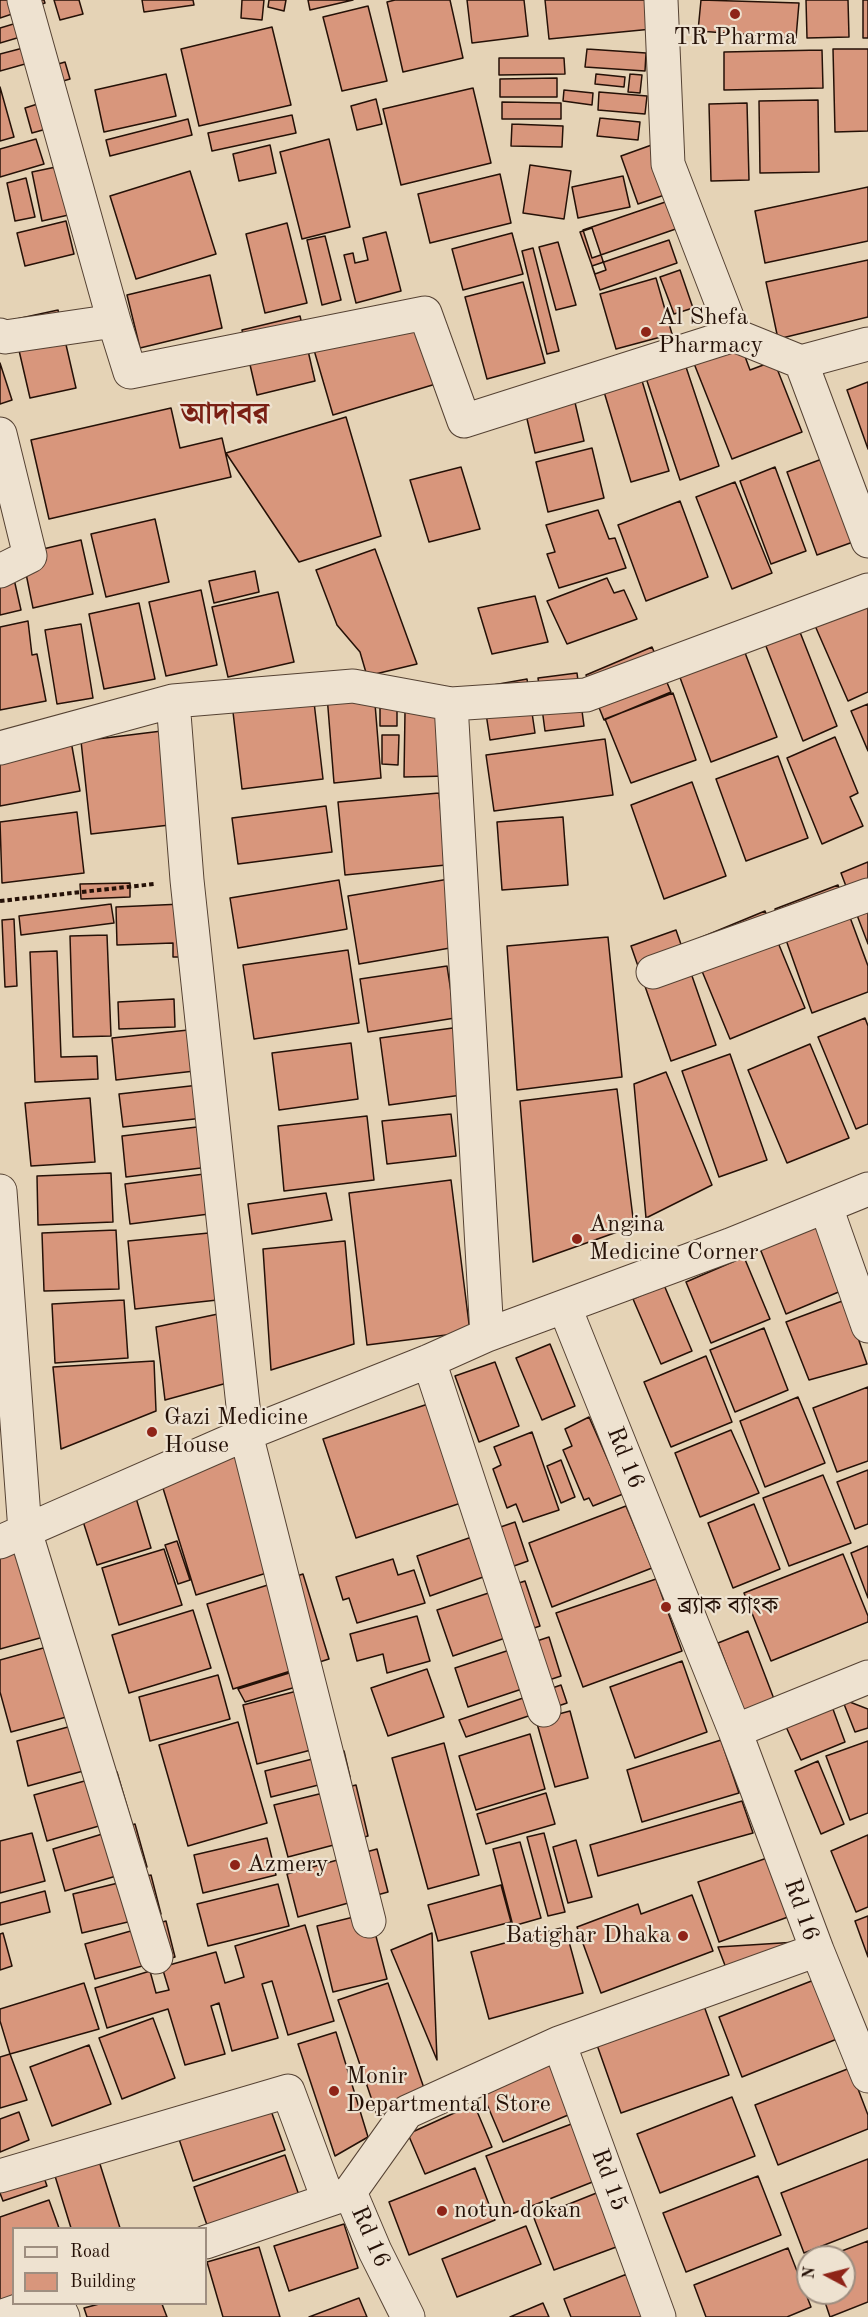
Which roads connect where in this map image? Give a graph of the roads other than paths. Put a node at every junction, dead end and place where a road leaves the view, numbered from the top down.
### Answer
1 (24, 0) edge
2 (661, 0) edge
3 (114, 321) junction
4 (2, 330) edge
5 (734, 335) junction
6 (868, 344) edge
7 (801, 362) junction
8 (0, 434) edge
9 (868, 542) edge
10 (0, 571) edge
11 (868, 590) edge
12 (173, 701) junction
13 (451, 704) junction
14 (0, 747) edge
15 (868, 895) edge
16 (653, 972) dead end
17 (868, 1189) edge
18 (0, 1191) edge
19 (826, 1207) junction
20 (565, 1308) junction
21 (868, 1326) edge
22 (487, 1335) junction
23 (429, 1361) junction
24 (246, 1434) junction
25 (12, 1537) edge
26 (868, 1677) edge
27 (544, 1710) dead end
28 (735, 1731) junction
29 (369, 1921) dead end
30 (817, 1950) junction
31 (156, 1957) dead end
32 (559, 2043) junction
33 (868, 2076) edge
34 (0, 2176) edge
35 (339, 2196) junction
36 (207, 2242) edge
37 (34, 2305) edge
38 (0, 2317) edge
39 (408, 2317) edge
40 (659, 2317) edge

1 - 3 street
2 - 5 street
3 - 4 street
3 - 5 street
5 - 7 street
6 - 7 street
7 - 9 street
8 - 10 street
11 - 13 street
12 - 13 street
12 - 14 street
12 - 24 street
13 - 22 street
15 - 16 street
17 - 19 street
18 - 25 street
19 - 20 street
19 - 21 street
20 - 22 street
20 - 28 street, Rd 16
22 - 23 street
23 - 24 street
23 - 27 street
24 - 25 street
24 - 29 street
25 - 31 street
26 - 28 street
28 - 30 street, Rd 16
30 - 32 street, Rd 16
30 - 33 street
32 - 35 street, Rd 16
32 - 40 street, Rd 15
34 - 35 street
35 - 36 street
35 - 39 street, Rd 16
37 - 38 street

